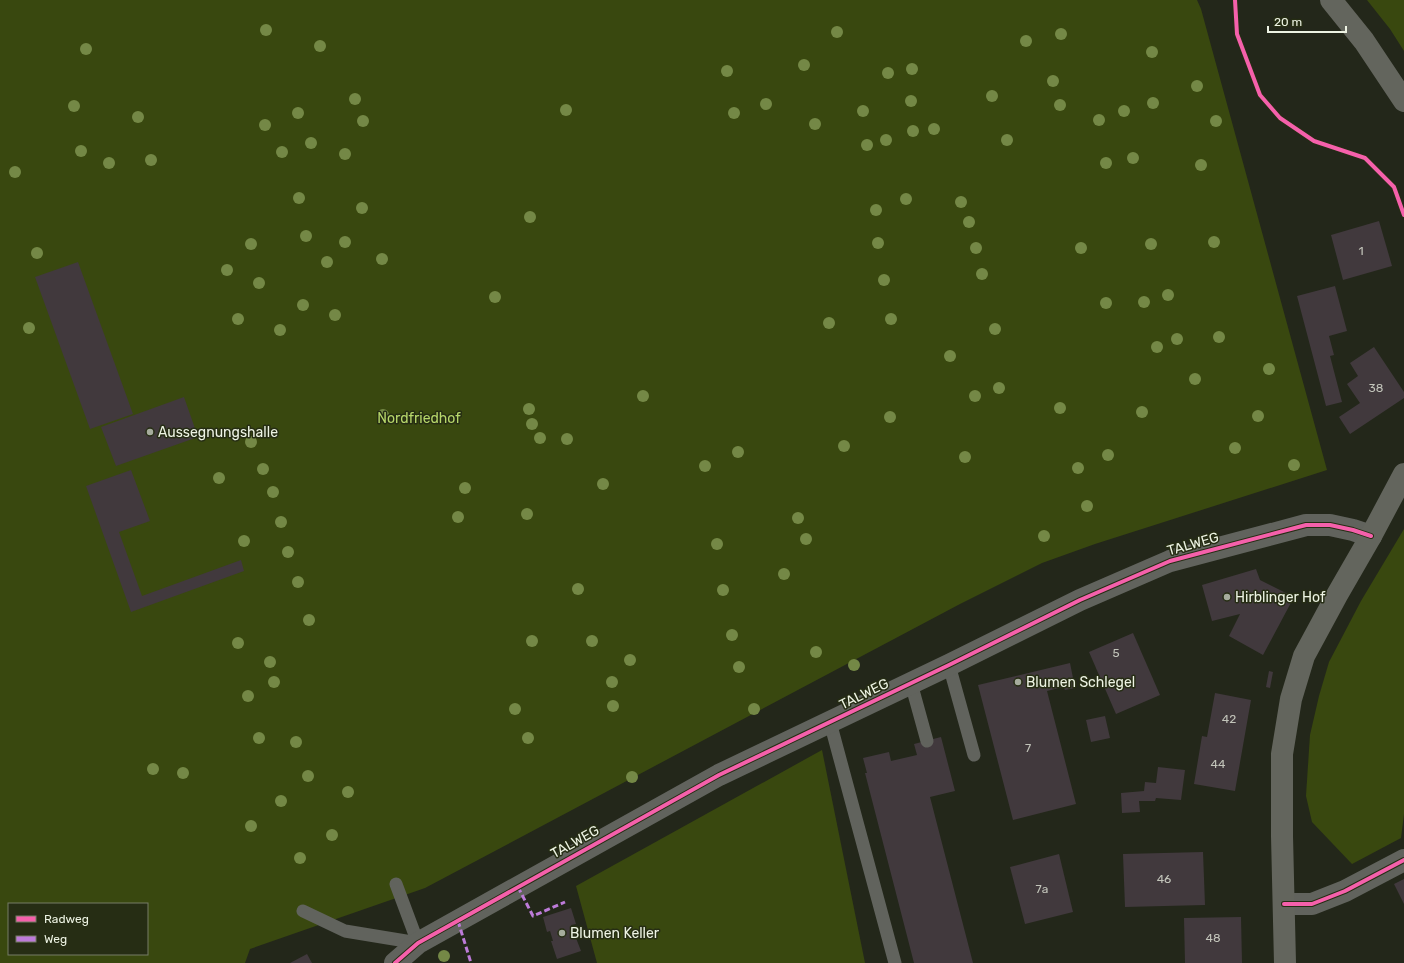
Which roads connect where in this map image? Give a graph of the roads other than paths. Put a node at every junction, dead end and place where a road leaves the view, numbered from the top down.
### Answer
1 (1332, 0) edge
2 (1404, 101) edge
3 (1404, 474) edge
4 (1371, 536) junction
5 (949, 665) junction
6 (911, 683) junction
7 (830, 722) junction
8 (927, 741) dead end
9 (974, 755) dead end
10 (1404, 860) edge
11 (396, 884) dead end
12 (1284, 904) junction
13 (303, 911) dead end
14 (418, 943) junction
15 (395, 963) edge
16 (895, 963) edge
17 (1285, 963) edge

1 - 2 main road
3 - 4 main road
4 - 5 street, TALWEG
4 - 12 main road
5 - 6 street, TALWEG
5 - 9 lane
6 - 7 street, TALWEG
6 - 8 lane
7 - 14 street, TALWEG
7 - 16 lane
10 - 12 street
11 - 14 lane
12 - 17 main road
13 - 14 lane
14 - 15 street, TALWEG

